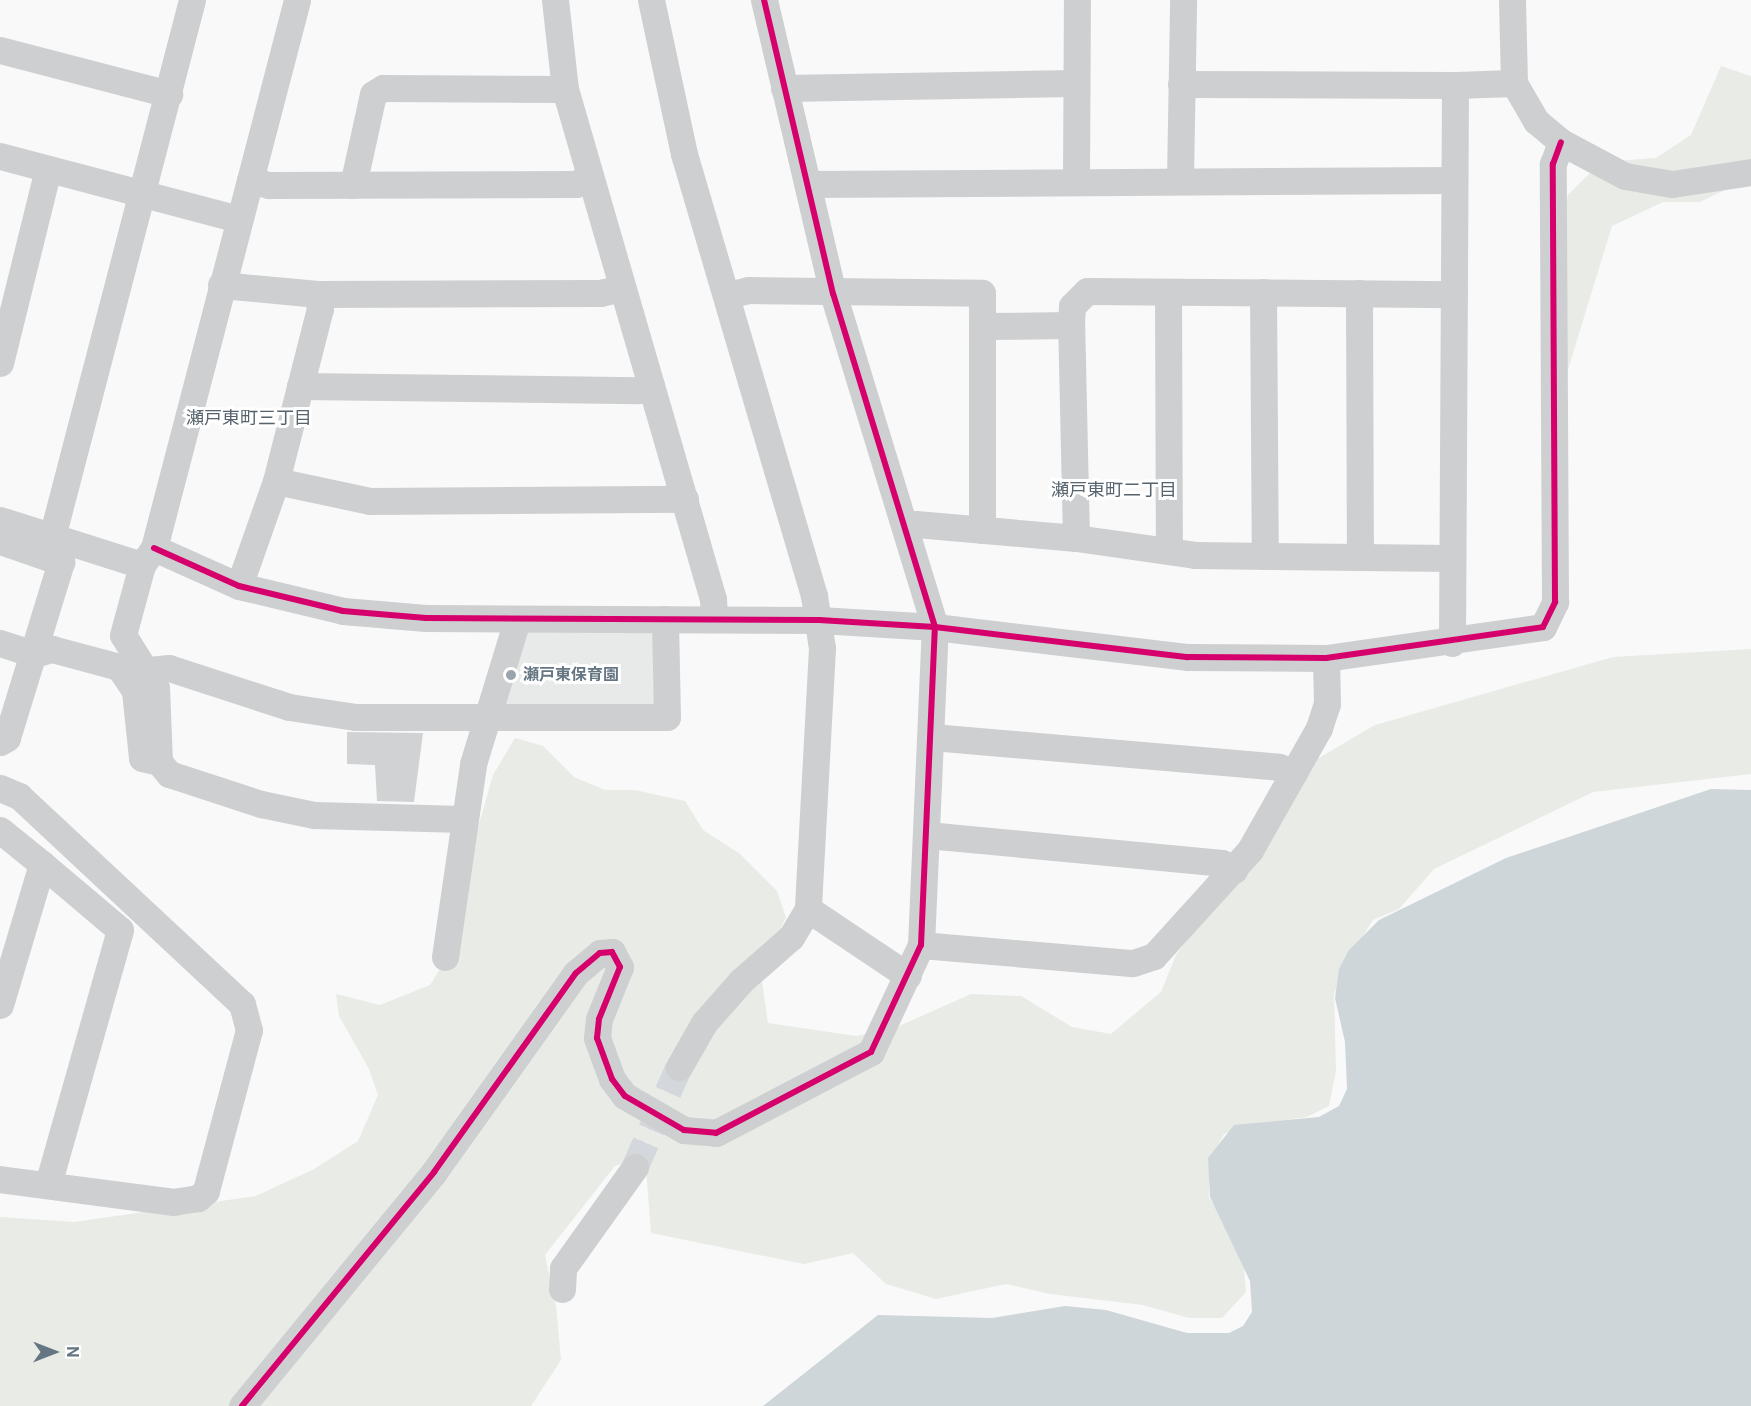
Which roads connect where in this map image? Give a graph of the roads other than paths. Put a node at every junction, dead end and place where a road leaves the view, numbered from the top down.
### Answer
1 (192, 0) edge
2 (297, 0) edge
3 (555, 0) edge
4 (651, 0) edge
5 (764, 0) edge
6 (1077, 0) edge
7 (1183, 0) edge
8 (1512, 0) edge
9 (0, 50) edge
10 (1076, 82) junction
11 (1514, 83) junction
12 (1181, 84) junction
13 (1455, 85) junction
14 (784, 88) junction
15 (565, 89) junction
16 (169, 94) junction
17 (1561, 142) junction
18 (0, 156) edge
19 (48, 169) junction
20 (1751, 172) edge
21 (590, 176) junction
22 (250, 180) junction
23 (1076, 180) junction
24 (1180, 180) junction
25 (1453, 180) junction
26 (809, 184) junction
27 (353, 185) junction
28 (143, 193) junction
29 (239, 219) junction
30 (221, 285) junction
31 (622, 288) junction
32 (1168, 292) junction
33 (1263, 292) junction
34 (1359, 293) junction
35 (318, 294) junction
36 (833, 294) junction
37 (1454, 294) junction
38 (727, 295) junction
39 (1071, 325) junction
40 (982, 326) junction
41 (0, 363) edge
42 (651, 385) junction
43 (300, 386) junction
44 (276, 481) junction
45 (685, 499) junction
46 (0, 520) edge
47 (905, 528) junction
48 (982, 530) junction
49 (52, 537) junction
50 (1076, 538) junction
51 (0, 541) edge
52 (1169, 551) junction
53 (1265, 556) junction
54 (148, 557) junction
55 (1360, 557) junction
56 (1450, 558) junction
57 (239, 586) junction
58 (665, 619) junction
59 (714, 619) junction
60 (517, 620) junction
61 (819, 620) junction
62 (934, 627) junction
63 (0, 643) edge
64 (1452, 643) junction
65 (34, 654) junction
66 (1326, 658) junction
67 (149, 670) junction
68 (485, 717) junction
69 (932, 737) junction
70 (0, 742) edge
71 (159, 762) junction
72 (1294, 773) junction
73 (0, 788) edge
74 (463, 819) junction
75 (0, 830) edge
76 (927, 835) junction
77 (42, 864) junction
78 (1234, 870) junction
79 (808, 909) junction
80 (921, 945) junction
81 (445, 957) dead end
82 (908, 976) junction
83 (0, 1005) edge
84 (679, 1067) tunnel mouth
85 (635, 1167) tunnel mouth
86 (0, 1179) edge
87 (48, 1185) junction
88 (562, 1289) dead end
89 (242, 1406) edge

1 - 16 street
2 - 22 street
3 - 15 street
4 - 38 street
5 - 14 street
6 - 10 street
7 - 12 street
8 - 11 street
9 - 16 street
10 - 14 street
10 - 23 street
11 - 13 street
11 - 17 street
12 - 13 street
12 - 24 street
13 - 25 street
14 - 26 street
15 - 21 street
15 - 27 street
16 - 28 street
17 - 20 street
17 - 64 street
18 - 19 street
19 - 28 street
19 - 41 street
21 - 27 street
21 - 31 street
22 - 27 street
22 - 29 street
23 - 24 street
23 - 26 street
24 - 25 street
25 - 37 street
26 - 36 street
28 - 29 street
28 - 49 street
29 - 30 street
30 - 35 street
30 - 54 street
31 - 35 street
31 - 42 street
32 - 33 street
32 - 39 street
32 - 52 street
33 - 34 street
33 - 53 street
34 - 37 street
34 - 55 street
35 - 43 street
36 - 38 street
36 - 40 street
36 - 47 street
37 - 56 street
38 - 61 street
39 - 40 street
39 - 50 street
40 - 48 street
42 - 43 street
42 - 45 street
43 - 44 street
44 - 45 street
44 - 57 street
45 - 59 street
46 - 49 street
47 - 48 street
47 - 62 street
48 - 50 street
49 - 54 street
50 - 52 street
51 - 65 street
52 - 53 street
53 - 55 street
54 - 57 street
54 - 67 street
55 - 56 street
56 - 64 street
57 - 60 street
58 - 59 street
58 - 60 street
58 - 68 street
59 - 61 street
60 - 68 street
61 - 62 street
61 - 79 street
62 - 66 street
62 - 69 street
63 - 65 street
64 - 66 street
65 - 70 street
65 - 71 street
66 - 72 street
67 - 68 street
67 - 71 street
68 - 74 street
69 - 72 street
69 - 76 street
71 - 74 street
72 - 78 street
73 - 87 street
74 - 81 street
75 - 77 street
76 - 78 street
76 - 80 street
77 - 83 street
77 - 87 street
78 - 80 street
79 - 82 street
79 - 84 street
80 - 82 street
82 - 89 street
85 - 88 street
86 - 87 street

